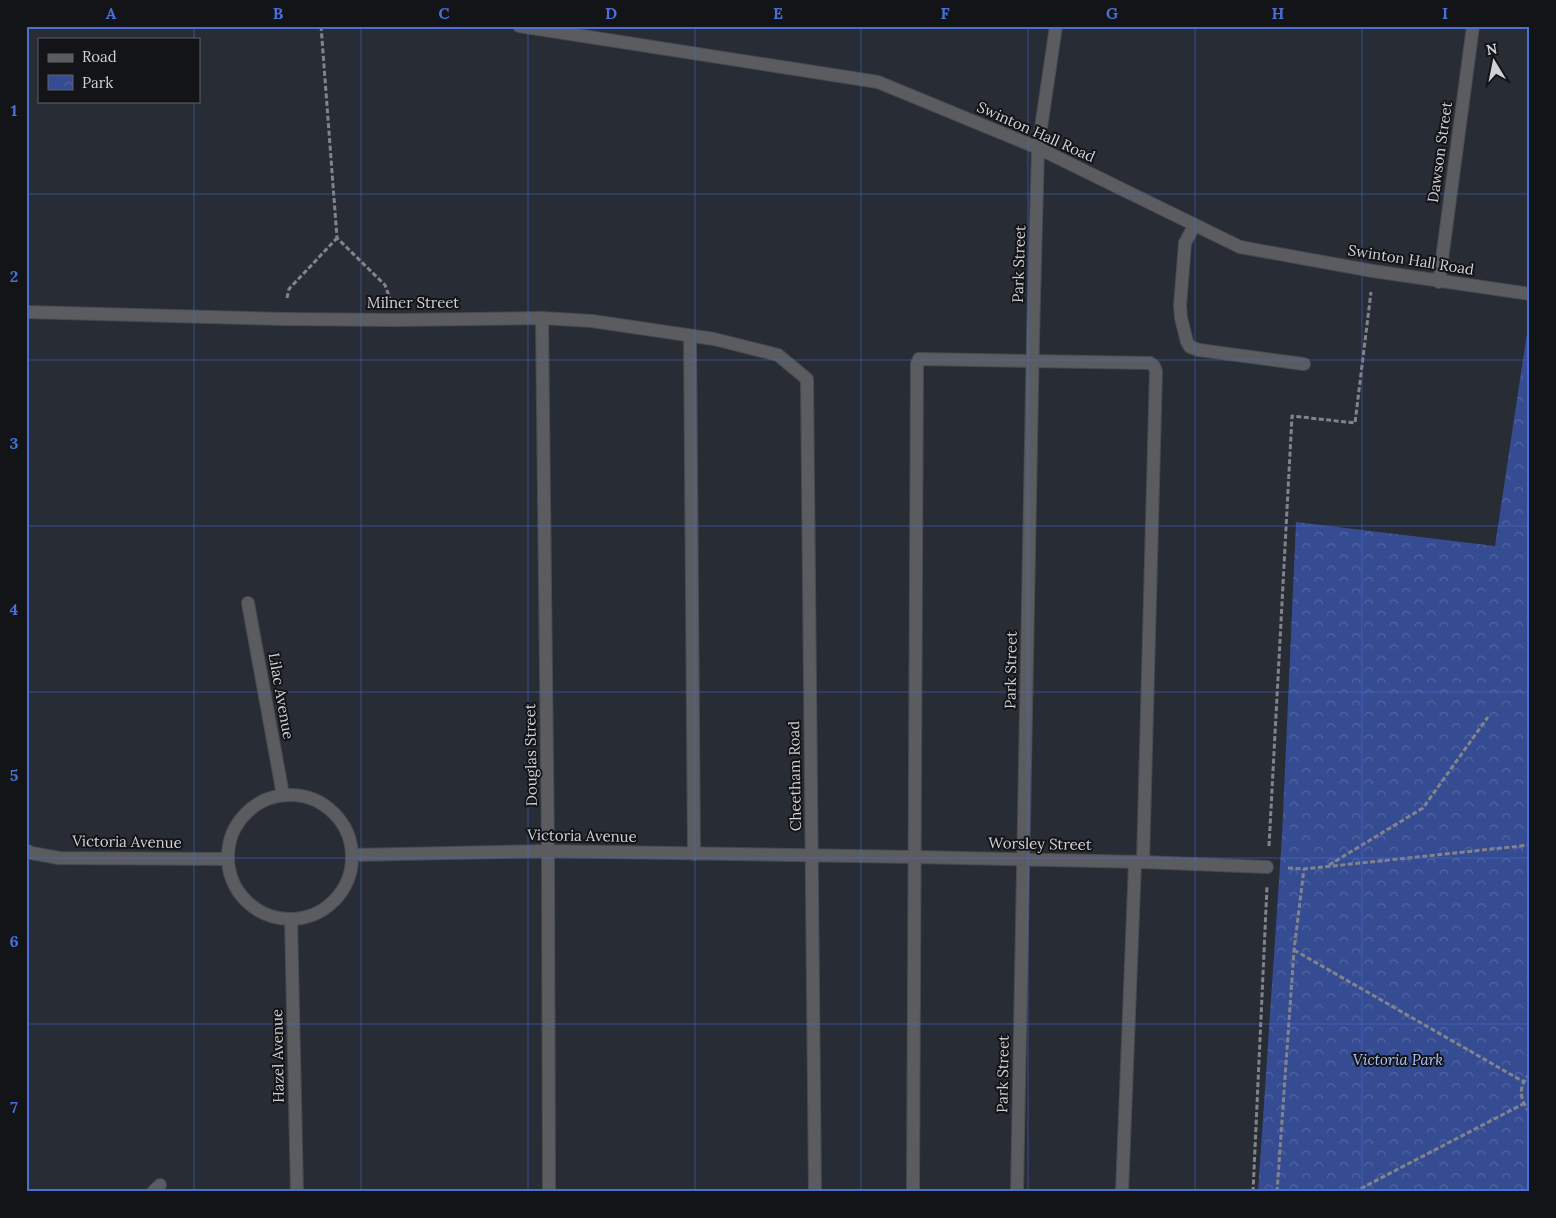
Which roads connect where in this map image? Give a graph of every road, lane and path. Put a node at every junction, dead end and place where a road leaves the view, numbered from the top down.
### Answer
1 (321, 26) edge
2 (520, 26) edge
3 (1056, 26) edge
4 (1473, 26) edge
5 (1038, 148) junction
6 (1194, 226) junction
7 (337, 238) junction
8 (1373, 271) junction
9 (1439, 282) junction
10 (1530, 294) edge
11 (26, 312) edge
12 (542, 318) junction
13 (282, 319) junction
14 (398, 320) junction
15 (690, 336) junction
16 (1033, 361) junction
17 (1304, 364) dead end
18 (793, 366) joint
19 (248, 603) dead end
20 (1488, 717) dead end
21 (282, 795) junction
22 (1530, 845) edge
23 (26, 850) edge
24 (548, 851) junction
25 (694, 854) junction
26 (353, 855) junction
27 (812, 856) junction
28 (915, 857) junction
29 (228, 859) junction
30 (1024, 860) junction
31 (1139, 862) junction
32 (1268, 867) junction
33 (1326, 867) junction
34 (1304, 869) junction
35 (291, 919) junction
36 (1294, 950) junction
37 (1530, 1074) edge
38 (1524, 1082) junction
39 (1523, 1104) junction
40 (1530, 1112) edge
41 (297, 1192) edge
42 (549, 1192) edge
43 (815, 1192) edge
44 (914, 1192) edge
45 (1017, 1192) edge
46 (1122, 1192) edge
47 (1253, 1192) edge
48 (1277, 1192) edge
49 (1354, 1192) edge

1 - 7 path
2 - 5 street, Swinton Hall Road
3 - 5 street, Park Street
4 - 9 street, Dawson Street
5 - 6 street, Swinton Hall Road
5 - 16 street, Park Street
6 - 8 street, Swinton Hall Road
6 - 17 street
7 - 13 path
7 - 14 path
8 - 9 street, Swinton Hall Road
8 - 32 path
9 - 10 street, Swinton Hall Road
11 - 13 street, Milner Street
12 - 14 street, Milner Street
12 - 15 street, Milner Street
12 - 24 street, Douglas Street
13 - 14 street, Milner Street
15 - 18 street, Milner Street
15 - 25 street
16 - 28 street
16 - 30 street, Park Street
16 - 31 street
18 - 27 street, Cheetham Road
19 - 21 street, Lilac Avenue
20 - 33 path
21 - 26 street
21 - 29 street
22 - 33 path
23 - 29 street, Victoria Avenue
24 - 25 street, Victoria Avenue
24 - 26 street, Victoria Avenue
24 - 42 street, Douglas Street
25 - 27 street, Victoria Avenue
26 - 35 street
27 - 28 street, Worsley Street
27 - 43 street, Cheetham Road
28 - 30 street, Worsley Street
28 - 44 street
29 - 35 street
30 - 31 street, Worsley Street
30 - 45 street, Park Street
31 - 32 street, Worsley Street
31 - 46 street
32 - 34 path
32 - 47 path
33 - 34 path
34 - 36 path
35 - 41 street, Hazel Avenue
36 - 38 path
36 - 48 path
37 - 38 path
38 - 39 path
39 - 40 path
39 - 49 path

